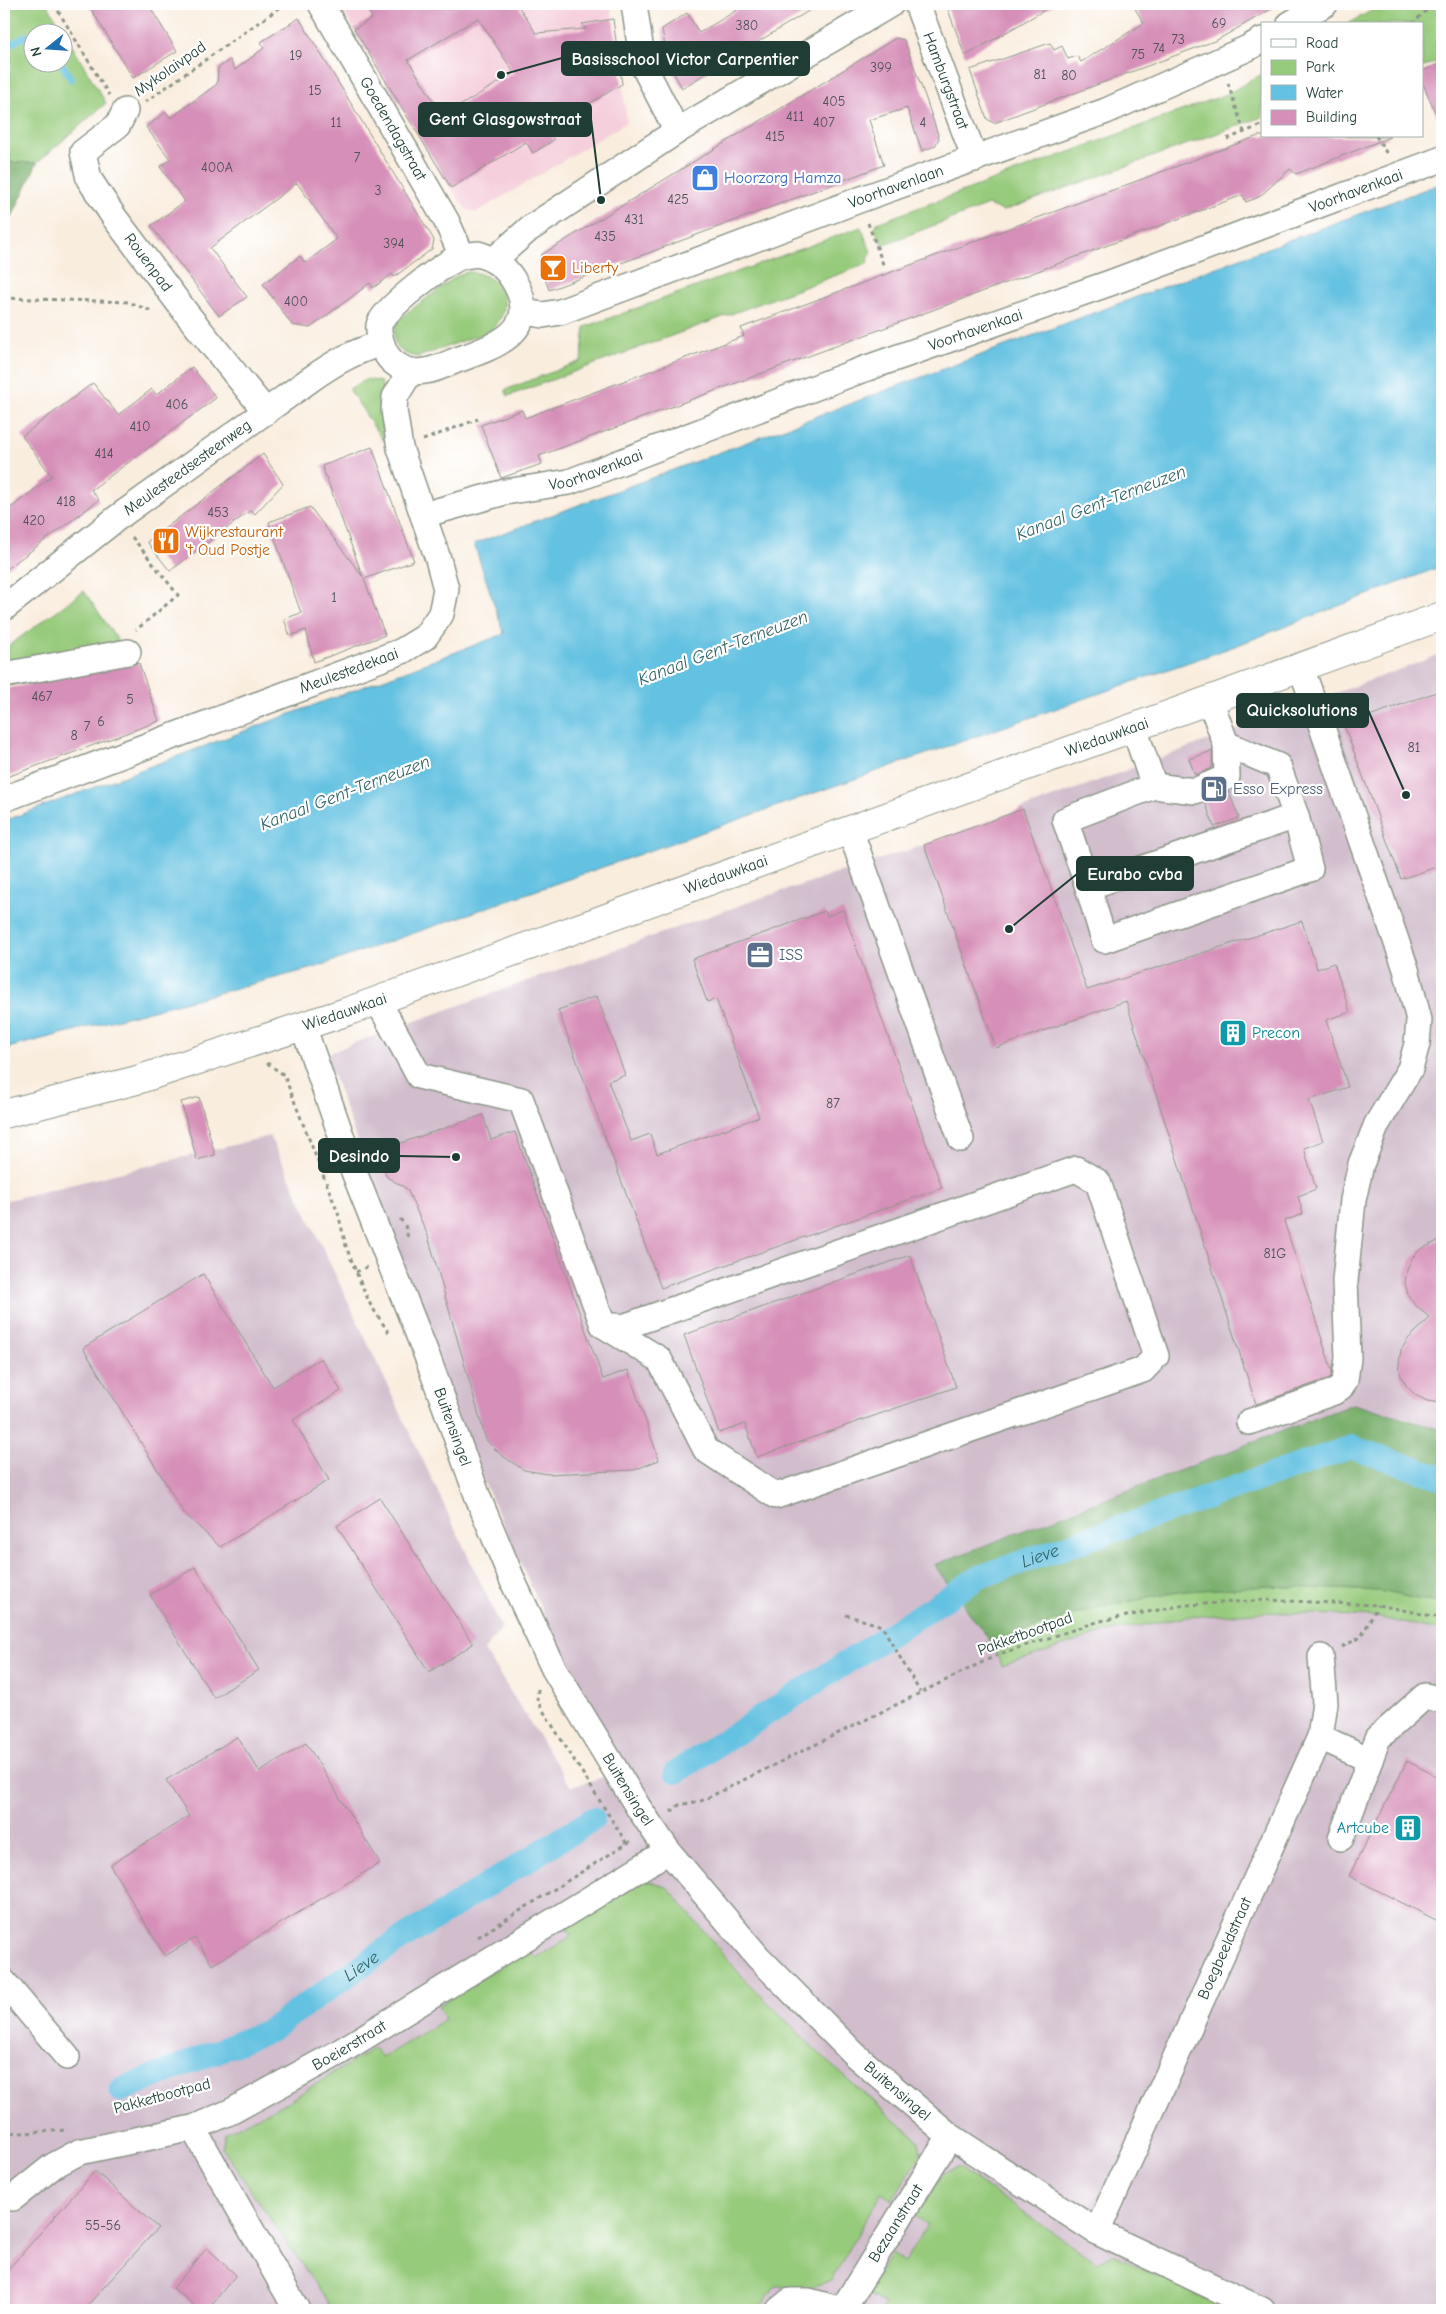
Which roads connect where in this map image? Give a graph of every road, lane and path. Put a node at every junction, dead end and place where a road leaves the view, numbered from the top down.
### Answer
1 (8, 4) edge
2 (54, 4) edge
3 (285, 4) edge
4 (321, 4) edge
5 (634, 4) edge
6 (891, 4) edge
7 (917, 4) edge
8 (1325, 4) edge
9 (1433, 4) edge
10 (4, 12) edge
11 (1294, 22) edge
12 (1414, 22) edge
13 (1261, 40) edge
14 (1220, 60) junction
15 (125, 111) junction
16 (1261, 125) edge
17 (678, 131) junction
18 (1244, 132) junction
19 (1227, 139) dead end
20 (975, 159) junction
21 (1442, 159) edge
22 (860, 200) junction
23 (462, 256) junction
24 (495, 259) junction
25 (884, 267) dead end
26 (4, 298) edge
27 (524, 312) junction
28 (187, 314) junction
29 (382, 344) junction
30 (411, 372) junction
31 (266, 412) junction
32 (478, 419) dead end
33 (415, 443) dead end
34 (431, 513) junction
35 (117, 518) junction
36 (4, 608) edge
37 (1442, 616) edge
38 (128, 652) joint
39 (1302, 667) junction
40 (4, 675) edge
41 (1210, 700) junction
42 (1134, 728) junction
43 (1226, 744) junction
44 (1154, 786) junction
45 (4, 799) edge
46 (1296, 816) junction
47 (850, 830) junction
48 (1088, 887) junction
49 (378, 1001) junction
50 (303, 1026) junction
51 (242, 1046) junction
52 (4, 1114) edge
53 (961, 1138) dead end
54 (603, 1325) junction
55 (396, 1343) dead end
56 (1248, 1422) dead end
57 (1378, 1605) junction
58 (846, 1615) dead end
59 (1442, 1618) edge
60 (1321, 1657) joint
61 (538, 1686) dead end
62 (920, 1692) junction
63 (1442, 1700) edge
64 (1320, 1736) junction
65 (1370, 1760) junction
66 (644, 1817) junction
67 (1341, 1838) dead end
68 (660, 1855) junction
69 (4, 1982) edge
70 (67, 2057) dead end
71 (193, 2128) junction
72 (77, 2129) dead end
73 (4, 2132) edge
74 (950, 2136) junction
75 (7, 2201) edge
76 (1096, 2232) junction
77 (297, 2310) edge
78 (779, 2310) edge
79 (842, 2310) edge
80 (1262, 2310) edge

1 - 10 path
2 - 15 path, Mykolaivpad
3 - 15 path, Mykolaivpad
4 - 23 street, Goedendagstraat
5 - 17 street
6 - 17 street
7 - 20 street, Hamburgstraat
8 - 11 street
9 - 12 path
13 - 14 street, Voorhavenlaan
14 - 18 path
14 - 20 street, Voorhavenlaan
15 - 28 street, Rouenpad
16 - 18 path
17 - 24 street
18 - 19 path
20 - 22 street, Voorhavenlaan
21 - 34 street, Voorhavenkaai
22 - 25 path
22 - 27 street, Voorhavenlaan
23 - 24 street
23 - 29 street
24 - 27 street
26 - 28 path
27 - 30 street
28 - 31 street, Rouenpad
29 - 30 street
29 - 31 street, Meulesteedsesteenweg
30 - 34 street, Meulestedekaai
31 - 35 street, Meulesteedsesteenweg
32 - 33 path
34 - 45 street, Meulestedekaai
35 - 36 street, Meulesteedsesteenweg
35 - 38 path
37 - 39 main road, Wiedauwkaai
38 - 40 street
39 - 41 main road, Wiedauwkaai
39 - 56 street
41 - 42 main road, Wiedauwkaai
41 - 43 street
42 - 44 street
42 - 47 main road, Wiedauwkaai
43 - 44 street
43 - 46 street
44 - 48 street
46 - 48 street
46 - 48 street
47 - 49 main road, Wiedauwkaai
47 - 53 street
49 - 50 main road, Wiedauwkaai
49 - 54 street
50 - 51 main road, Wiedauwkaai
50 - 66 street, Buitensingel
51 - 52 main road, Wiedauwkaai
51 - 55 path
54 - 54 street
57 - 59 path, Pakketbootpad
57 - 60 path
57 - 62 path, Pakketbootpad
58 - 62 path
60 - 64 street, Boegbeeldstraat
61 - 68 path
62 - 66 path, Pakketbootpad
63 - 65 street
64 - 65 street
64 - 76 street, Boegbeeldstraat
65 - 67 street
66 - 68 street, Buitensingel
68 - 71 street, Boeierstraat
68 - 74 street, Buitensingel
69 - 70 street
71 - 75 street, Boeierstraat
71 - 77 street
72 - 73 path
74 - 76 street, Buitensingel
74 - 79 street, Bezaanstraat
76 - 80 street, Buitensingel
78 - 79 street, Bezaanstraat

